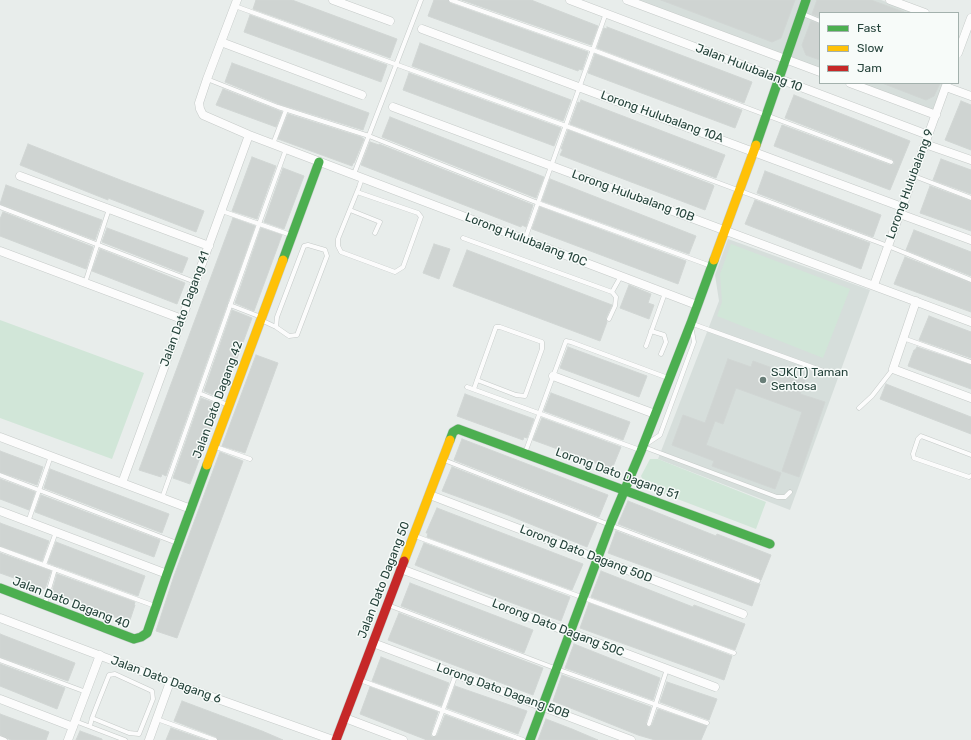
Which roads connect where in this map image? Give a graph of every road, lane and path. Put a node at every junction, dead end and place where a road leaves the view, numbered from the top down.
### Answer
1 (333, 0) edge
2 (421, 0) edge
3 (451, 0) edge
4 (570, 0) edge
5 (627, 0) edge
6 (806, 0) edge
7 (890, 0) edge
8 (236, 3) edge
9 (921, 12) edge
10 (606, 14) junction
11 (801, 14) junction
12 (971, 18) edge
13 (390, 21) dead end
14 (819, 21) edge
15 (959, 26) edge
16 (422, 29) dead end
17 (969, 30) edge
18 (221, 42) junction
19 (592, 50) junction
20 (959, 51) edge
21 (786, 59) junction
22 (396, 64) junction
23 (819, 72) edge
24 (207, 79) junction
25 (779, 80) junction
26 (853, 84) edge
27 (946, 85) edge
28 (579, 87) junction
29 (362, 95) dead end
30 (971, 96) edge
31 (393, 107) dead end
32 (286, 110) junction
33 (766, 115) junction
34 (936, 115) junction
35 (566, 126) junction
36 (249, 135) junction
37 (369, 136) junction
38 (927, 139) junction
39 (273, 144) junction
40 (286, 149) junction
41 (753, 151) junction
42 (971, 160) edge
43 (319, 162) junction
44 (891, 162) dead end
45 (551, 166) junction
46 (354, 175) junction
47 (20, 176) dead end
48 (913, 176) junction
49 (362, 178) junction
50 (739, 190) junction
51 (357, 192) junction
52 (971, 198) edge
53 (538, 203) junction
54 (0, 207) edge
55 (109, 209) junction
56 (350, 210) junction
57 (901, 210) junction
58 (222, 211) junction
59 (258, 224) junction
60 (724, 230) junction
61 (375, 232) dead end
62 (292, 235) junction
63 (463, 238) dead end
64 (525, 240) junction
65 (971, 240) edge
66 (97, 245) junction
67 (208, 246) junction
68 (888, 246) junction
69 (0, 251) edge
70 (711, 267) junction
71 (621, 276) junction
72 (971, 280) edge
73 (195, 282) junction
74 (85, 283) junction
75 (874, 285) junction
76 (612, 292) junction
77 (665, 292) junction
78 (916, 301) junction
79 (230, 305) junction
80 (697, 305) junction
81 (261, 318) junction
82 (182, 319) junction
83 (609, 320) dead end
84 (971, 322) edge
85 (691, 323) junction
86 (276, 327) junction
87 (651, 331) junction
88 (903, 338) junction
89 (646, 346) dead end
90 (661, 354) dead end
91 (971, 362) edge
92 (892, 369) junction
93 (826, 372) dead end
94 (553, 376) junction
95 (669, 378) junction
96 (477, 380) junction
97 (467, 387) dead end
98 (474, 389) junction
99 (198, 393) junction
100 (971, 398) edge
101 (229, 405) junction
102 (858, 408) dead end
103 (540, 413) junction
104 (656, 414) junction
105 (455, 430) joint
106 (0, 437) edge
107 (214, 446) junction
108 (642, 449) junction
109 (525, 453) junction
110 (971, 455) edge
111 (51, 456) junction
112 (250, 459) dead end
113 (443, 460) junction
114 (0, 475) edge
115 (971, 476) edge
116 (122, 483) junction
117 (39, 490) junction
118 (625, 490) junction
119 (790, 492) dead end
120 (430, 495) junction
121 (162, 498) junction
122 (191, 509) junction
123 (0, 511) edge
124 (28, 522) junction
125 (610, 525) junction
126 (56, 532) junction
127 (414, 536) junction
128 (178, 543) junction
129 (770, 544) dead end
130 (0, 549) edge
131 (598, 558) junction
132 (44, 565) junction
133 (55, 569) junction
134 (401, 569) junction
135 (167, 574) junction
136 (758, 580) dead end
137 (0, 588) edge
138 (583, 598) junction
139 (45, 605) junction
140 (388, 605) junction
141 (157, 607) junction
142 (743, 614) dead end
143 (0, 618) edge
144 (570, 632) junction
145 (134, 639) joint
146 (373, 644) junction
147 (734, 653) dead end
148 (100, 655) junction
149 (0, 660) edge
150 (557, 669) junction
151 (667, 669) junction
152 (456, 674) junction
153 (359, 680) junction
154 (170, 682) junction
155 (715, 687) dead end
156 (86, 692) junction
157 (0, 699) edge
158 (656, 704) junction
159 (543, 706) junction
160 (442, 710) junction
161 (92, 718) junction
162 (345, 718) junction
163 (157, 719) junction
164 (707, 722) dead end
165 (74, 724) junction
166 (649, 724) dead end
167 (90, 726) junction
168 (434, 734) dead end
169 (0, 738) edge
170 (5, 740) edge
171 (68, 740) edge
172 (125, 740) edge
173 (149, 740) edge
174 (215, 740) edge
175 (333, 740) edge
176 (336, 740) edge
177 (403, 740) edge
178 (523, 740) edge
179 (530, 740) edge
180 (632, 740) edge

1 - 13 street
2 - 22 lane
3 - 19 lane
4 - 10 street, Jalan Hulubalang 10
5 - 21 street, Jalan Hulubalang 10
6 - 11 street
7 - 9 street
8 - 18 street
8 - 22 lane
10 - 19 lane
10 - 25 street, Jalan Hulubalang 10
11 - 14 lane
11 - 21 street
12 - 17 street
15 - 17 street
16 - 28 street, Lorong Hulubalang 10A
17 - 20 street
18 - 24 street
18 - 29 street
19 - 28 lane
19 - 33 lane
21 - 23 street, Jalan Hulubalang 10
21 - 25 street
22 - 35 lane
22 - 37 lane
24 - 32 lane
24 - 36 street, Lorong Hulubalang 10C
25 - 33 street
25 - 38 street, Jalan Hulubalang 10
26 - 34 street
27 - 30 street
27 - 34 street, Lorong Hulubalang 9
28 - 35 lane
28 - 41 street, Lorong Hulubalang 10A
31 - 45 street, Lorong Hulubalang 10B
32 - 37 lane
32 - 39 lane
33 - 41 street
33 - 44 lane
34 - 38 street, Lorong Hulubalang 9
35 - 45 lane
35 - 50 lane
36 - 39 street, Lorong Hulubalang 10C
36 - 58 street, Jalan Dato Dagang 41
37 - 46 lane
37 - 53 lane
38 - 42 street, Jalan Hulubalang 10
38 - 48 street, Lorong Hulubalang 9
39 - 40 street, Lorong Hulubalang 10C
40 - 43 street, Lorong Hulubalang 10C
40 - 59 lane
41 - 50 street
41 - 57 street, Lorong Hulubalang 10A
43 - 46 street, Lorong Hulubalang 10C
43 - 62 street, Jalan Dato Dagang 42
45 - 53 lane
45 - 60 street, Lorong Hulubalang 10B
46 - 49 street, Lorong Hulubalang 10C
47 - 55 street
48 - 52 lane
48 - 57 street, Lorong Hulubalang 9
49 - 51 lane
49 - 64 street, Lorong Hulubalang 10C
50 - 60 street
50 - 68 lane
51 - 56 lane
51 - 56 lane
53 - 64 lane
53 - 70 lane
54 - 66 lane
55 - 66 lane
55 - 67 street
56 - 61 lane
57 - 65 street, Lorong Hulubalang 10A
57 - 68 street, Lorong Hulubalang 9
58 - 59 lane
58 - 67 street, Jalan Dato Dagang 41
59 - 62 lane
59 - 79 lane
60 - 70 street
60 - 75 street, Lorong Hulubalang 10B
62 - 81 street, Jalan Dato Dagang 42
63 - 76 lane
64 - 71 street, Lorong Hulubalang 10C
66 - 73 lane
66 - 74 lane
67 - 73 street, Jalan Dato Dagang 41
68 - 72 lane
68 - 75 street, Lorong Hulubalang 9
69 - 74 street
70 - 80 street
71 - 76 lane
71 - 77 street, Lorong Hulubalang 10C
73 - 82 street, Jalan Dato Dagang 41
74 - 82 street
75 - 78 street, Lorong Hulubalang 10B
76 - 83 lane
77 - 80 street, Lorong Hulubalang 10C
77 - 87 lane
78 - 84 street, Lorong Hulubalang 10B
78 - 88 street
79 - 81 lane
79 - 99 lane
80 - 85 street
81 - 86 lane
81 - 101 street, Jalan Dato Dagang 42
82 - 116 street, Jalan Dato Dagang 41
85 - 93 lane
85 - 95 street
85 - 108 lane
86 - 86 lane
87 - 89 lane
87 - 90 lane
88 - 91 lane
88 - 92 street
92 - 100 street
92 - 102 lane
94 - 95 lane
94 - 103 lane
94 - 104 street
95 - 104 street
96 - 96 lane
96 - 98 lane
97 - 98 lane
98 - 103 lane
99 - 101 lane
99 - 121 lane
101 - 107 street, Jalan Dato Dagang 42
103 - 108 lane
103 - 109 lane
104 - 108 street
105 - 109 street, Lorong Dato Dagang 51
105 - 113 street, Jalan Dato Dagang 50
106 - 111 street
107 - 112 lane
107 - 122 street, Jalan Dato Dagang 42
108 - 118 street
108 - 119 lane
109 - 118 street, Lorong Dato Dagang 51
110 - 115 lane
111 - 116 street
111 - 117 lane
113 - 120 street, Jalan Dato Dagang 50
113 - 125 lane
114 - 117 lane
116 - 121 street
117 - 124 lane
117 - 128 lane
118 - 125 street
118 - 129 street, Lorong Dato Dagang 51
120 - 127 street, Jalan Dato Dagang 50
120 - 131 street, Lorong Dato Dagang 50D
121 - 122 street
122 - 128 street, Jalan Dato Dagang 42
123 - 124 street
124 - 126 street
125 - 131 street
125 - 136 lane
126 - 132 lane
126 - 135 street
127 - 134 street, Jalan Dato Dagang 50
127 - 138 lane
128 - 135 street, Jalan Dato Dagang 42
130 - 132 lane
131 - 138 street
131 - 142 street, Lorong Dato Dagang 50D
132 - 133 lane
133 - 139 lane
133 - 141 lane
134 - 140 street, Jalan Dato Dagang 50
134 - 144 street, Lorong Dato Dagang 50C
135 - 141 street, Jalan Dato Dagang 42
137 - 139 street, Jalan Dato Dagang 40
138 - 144 street
138 - 147 lane
139 - 145 street, Jalan Dato Dagang 40
140 - 146 street, Jalan Dato Dagang 50
140 - 150 lane
141 - 145 street, Jalan Dato Dagang 42
143 - 148 street, Jalan Dato Dagang 6
144 - 150 street
144 - 151 street, Lorong Dato Dagang 50C
146 - 152 street, Lorong Dato Dagang 50B
146 - 153 street, Jalan Dato Dagang 50
148 - 154 street, Jalan Dato Dagang 6
148 - 156 street
149 - 156 lane
150 - 158 lane
150 - 159 street
151 - 155 street, Lorong Dato Dagang 50C
151 - 158 lane
152 - 159 street, Lorong Dato Dagang 50B
152 - 160 lane
153 - 160 lane
153 - 162 street, Jalan Dato Dagang 50
154 - 163 street
154 - 175 street, Jalan Dato Dagang 6
156 - 165 street
157 - 165 street
158 - 164 lane
158 - 166 lane
159 - 179 street
159 - 180 street, Lorong Dato Dagang 50B
160 - 168 lane
160 - 178 lane
161 - 161 lane
161 - 167 lane
162 - 176 street, Jalan Dato Dagang 50
162 - 177 street
163 - 173 street
163 - 174 lane
165 - 167 lane
165 - 171 street
167 - 172 lane
169 - 170 lane

